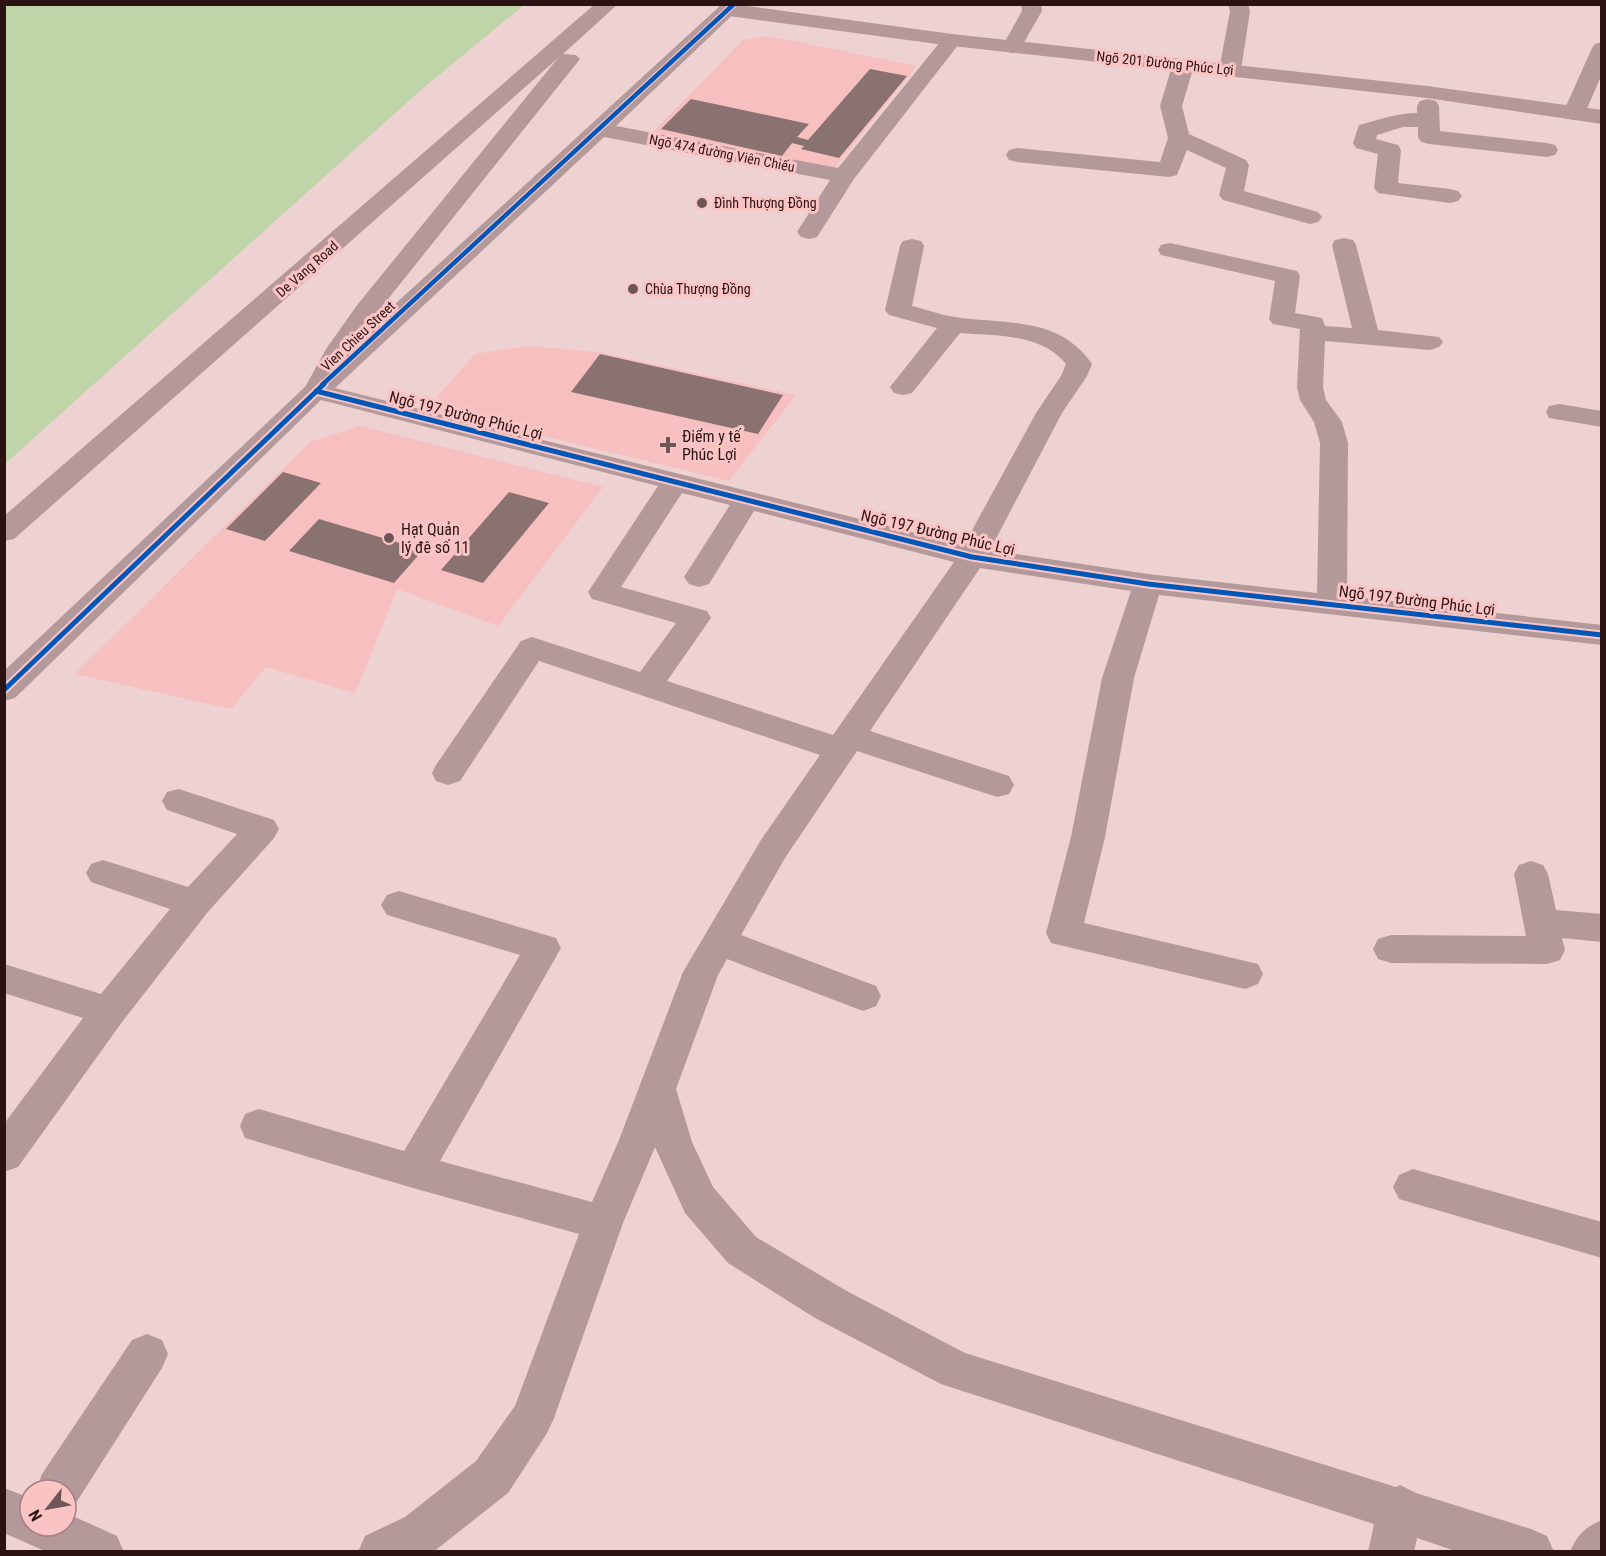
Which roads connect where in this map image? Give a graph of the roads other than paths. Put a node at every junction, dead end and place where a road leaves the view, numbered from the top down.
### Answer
1 (608, 4) edge
2 (614, 4) edge
3 (1031, 4) edge
4 (1238, 4) edge
5 (732, 7) edge
6 (952, 40) junction
7 (1012, 47) junction
8 (1601, 51) edge
9 (1183, 66) junction
10 (1230, 70) junction
11 (1427, 92) junction
12 (1574, 113) junction
13 (1602, 117) edge
14 (1428, 120) junction
15 (599, 129) junction
16 (1179, 138) junction
17 (1548, 150) dead end
18 (1017, 156) dead end
19 (844, 176) junction
20 (1450, 196) dead end
21 (1310, 217) dead end
22 (809, 232) dead end
23 (1344, 245) dead end
24 (912, 246) dead end
25 (1170, 250) dead end
26 (954, 324) junction
27 (1312, 332) junction
28 (1367, 337) junction
29 (1430, 342) dead end
30 (903, 387) dead end
31 (316, 391) junction
32 (1559, 412) dead end
33 (1602, 419) edge
34 (675, 482) junction
35 (747, 500) junction
36 (4, 532) edge
37 (972, 557) junction
38 (699, 577) dead end
39 (1148, 584) junction
40 (1332, 603) junction
41 (1602, 635) edge
42 (647, 685) junction
43 (4, 690) edge
44 (844, 742) junction
45 (448, 773) dead end
46 (997, 785) dead end
47 (179, 801) dead end
48 (103, 873) dead end
49 (1531, 874) dead end
50 (195, 903) junction
51 (399, 905) dead end
52 (1541, 922) junction
53 (1602, 928) edge
54 (719, 941) junction
55 (1391, 949) dead end
56 (1245, 974) dead end
57 (4, 978) edge
58 (863, 996) dead end
59 (108, 1011) junction
60 (657, 1089) junction
61 (260, 1126) dead end
62 (4, 1155) edge
63 (413, 1171) junction
64 (1413, 1187) dead end
65 (603, 1223) junction
66 (1602, 1240) edge
67 (147, 1354) dead end
68 (66, 1478) edge
69 (1400, 1508) junction
70 (4, 1510) edge
71 (18, 1516) edge
72 (70, 1538) edge
73 (1602, 1543) edge
74 (101, 1551) edge
75 (381, 1551) edge
76 (1392, 1551) edge
77 (1531, 1551) edge
78 (1593, 1551) edge

1 - 36 main road, De Vang Road
2 - 31 main road
3 - 7 street
4 - 10 street
5 - 6 main road, Ngõ 201 Đường Phúc Lợi
5 - 15 street, Vien Chieu Street
6 - 7 main road, Ngõ 201 Đường Phúc Lợi
6 - 19 street
7 - 9 main road, Ngõ 201 Đường Phúc Lợi
8 - 12 street
9 - 10 main road, Ngõ 201 Đường Phúc Lợi
9 - 16 street
10 - 11 main road, Ngõ 201 Đường Phúc Lợi
11 - 12 main road, Ngõ 201 Đường Phúc Lợi
11 - 14 street
12 - 13 main road, Ngõ 201 Đường Phúc Lợi
14 - 17 street
14 - 20 street
15 - 19 street, Ngõ 474 đường Viên Chiếu
15 - 31 street, Vien Chieu Street
16 - 18 street
16 - 21 street
19 - 22 street
23 - 28 street
24 - 26 street
25 - 27 street
26 - 30 street
26 - 37 street
27 - 28 street
27 - 40 street
28 - 29 street
31 - 34 street, Ngõ 197 Đường Phúc Lợi
31 - 43 street, Vien Chieu Street
32 - 33 street
34 - 35 street, Ngõ 197 Đường Phúc Lợi
34 - 42 street
35 - 37 street, Ngõ 197 Đường Phúc Lợi
35 - 38 street
37 - 39 street, Ngõ 197 Đường Phúc Lợi
37 - 44 street
39 - 40 street, Ngõ 197 Đường Phúc Lợi
39 - 56 street
40 - 41 street, Ngõ 197 Đường Phúc Lợi
42 - 44 street
42 - 45 street
44 - 46 street
44 - 54 street
47 - 50 street
48 - 50 street
49 - 52 street
50 - 59 street
51 - 63 street
52 - 53 street
52 - 55 street
54 - 58 street
54 - 60 street
57 - 59 street
59 - 62 street
60 - 65 street
60 - 69 street
61 - 63 street
63 - 65 street
64 - 66 street
65 - 75 street
67 - 68 street
69 - 76 street
69 - 77 street
70 - 71 street
72 - 74 street
73 - 78 street

